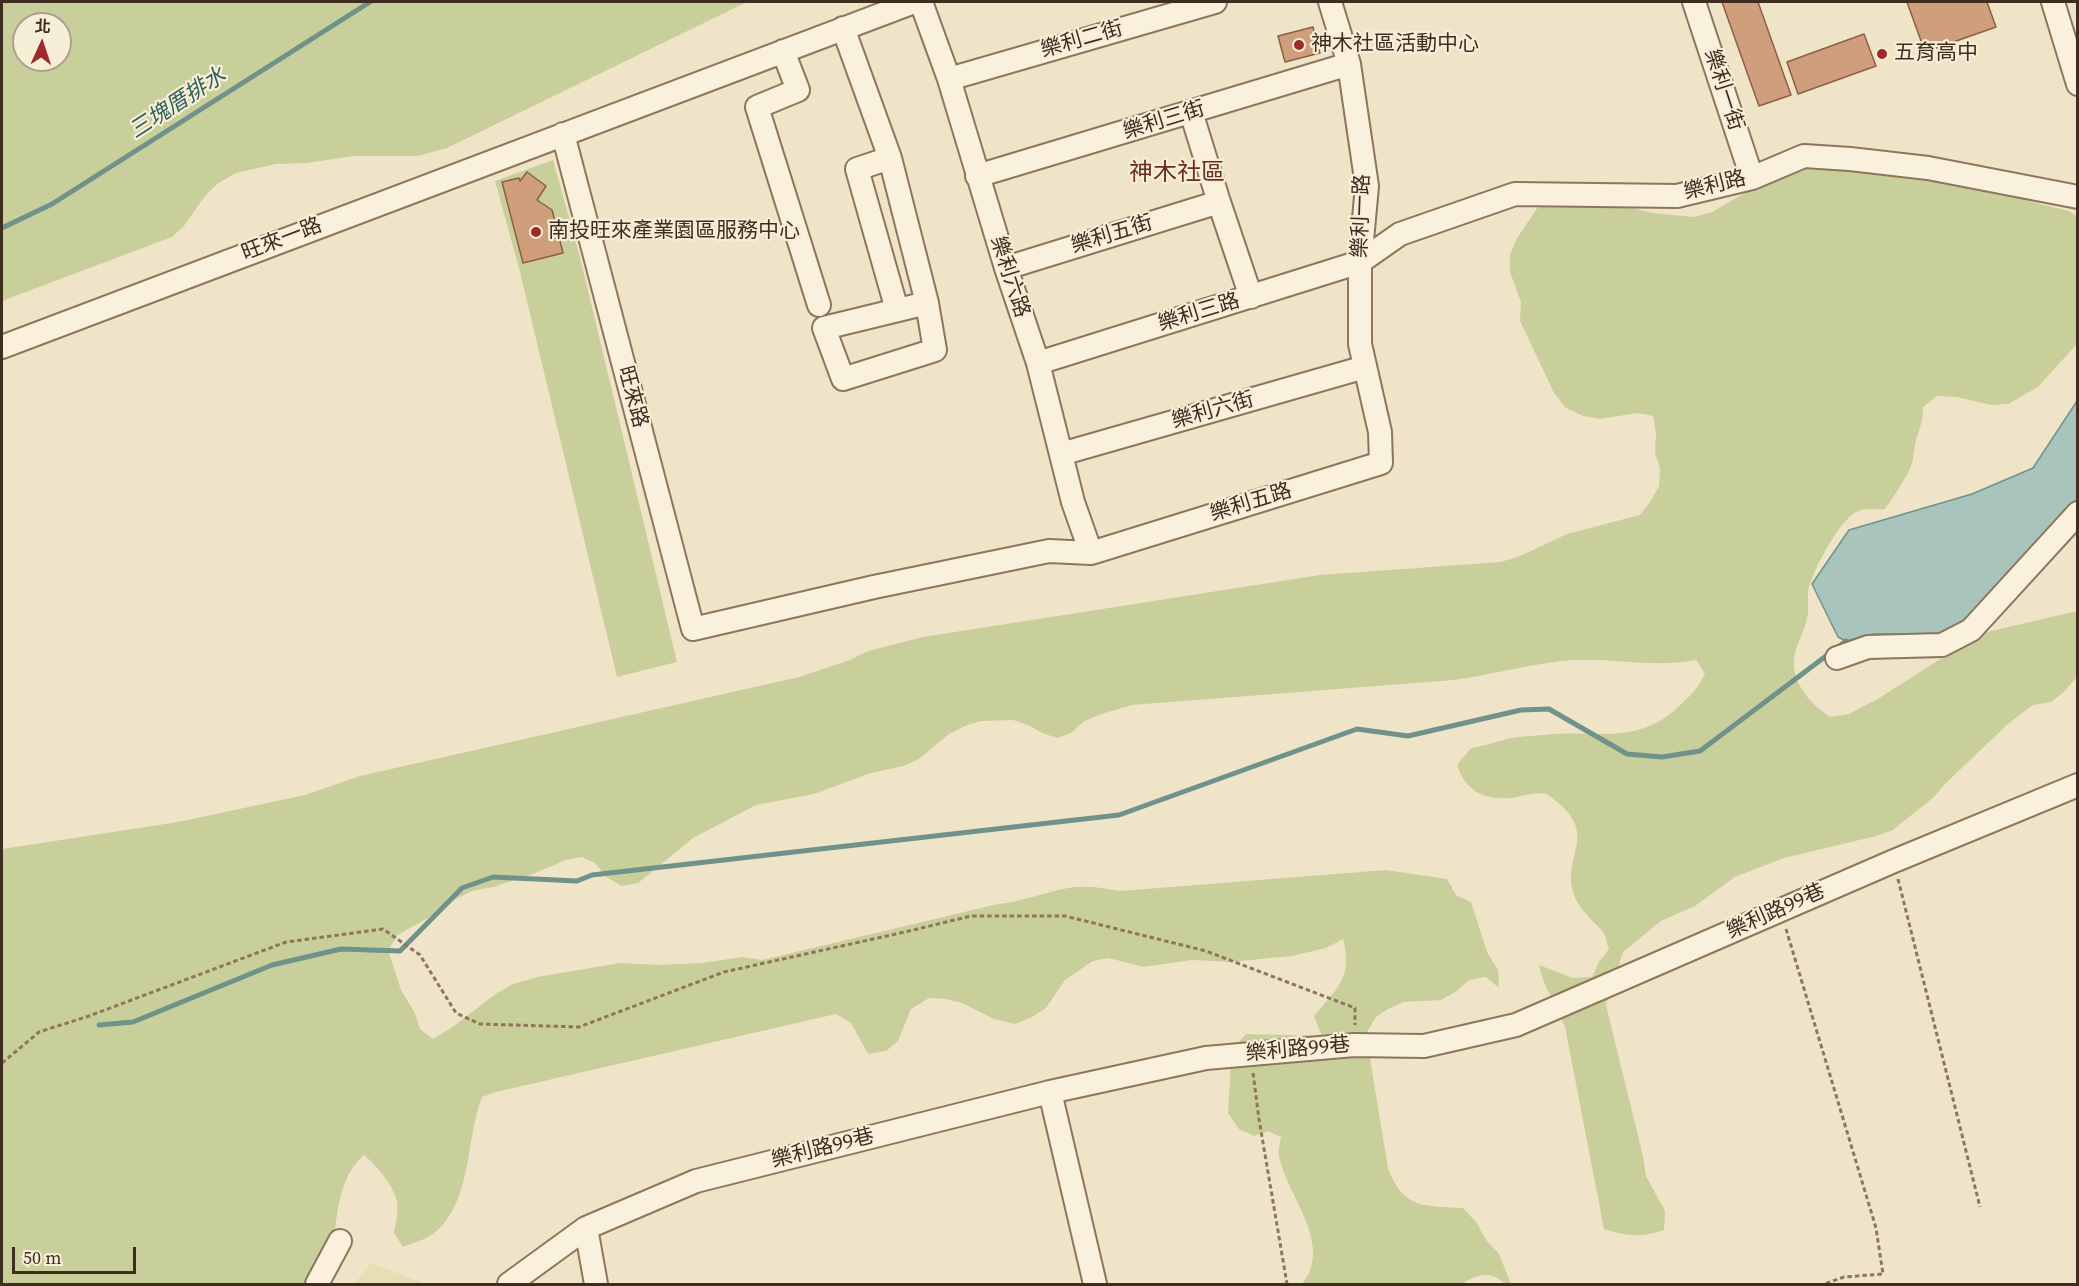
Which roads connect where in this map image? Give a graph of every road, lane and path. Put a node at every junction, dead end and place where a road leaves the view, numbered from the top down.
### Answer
1 (914, 2) edge
2 (921, 2) edge
3 (1215, 2) edge
4 (1330, 2) edge
5 (1694, 2) edge
6 (2053, 2) edge
7 (843, 28) junction
8 (2071, 34) edge
9 (783, 51) junction
10 (1349, 63) junction
11 (949, 79) junction
12 (2078, 84) edge
13 (1191, 112) junction
14 (563, 134) junction
15 (890, 158) junction
16 (977, 176) junction
17 (1752, 178) junction
18 (2078, 198) edge
19 (1219, 202) junction
20 (1360, 262) junction
21 (1006, 268) junction
22 (1251, 297) junction
23 (927, 303) junction
24 (819, 305) dead end
25 (897, 310) junction
26 (2, 347) edge
27 (1038, 363) junction
28 (1365, 367) junction
29 (1380, 432) joint
30 (1061, 454) junction
31 (2078, 513) edge
32 (1091, 553) junction
33 (1837, 658) dead end
34 (2078, 785) edge
35 (1894, 861) junction
36 (1780, 910) junction
37 (1354, 1045) junction
38 (1250, 1054) junction
39 (2, 1063) edge
40 (1050, 1092) junction
41 (1980, 1206) dead end
42 (586, 1228) junction
43 (340, 1241) dead end
44 (317, 1284) edge
45 (509, 1284) edge
46 (596, 1284) edge
47 (1095, 1284) edge
48 (1287, 1284) edge
49 (1824, 1284) edge

1 - 7 street
2 - 11 street, 樂利六路
3 - 11 street, 樂利二街
4 - 10 street, 樂利一路
5 - 17 street, 樂利一街
6 - 8 street
7 - 9 street
7 - 15 street
8 - 12 street
9 - 14 street
9 - 24 street
10 - 13 street, 樂利三街
10 - 20 street, 樂利一路
11 - 16 street, 樂利六路
13 - 16 street, 樂利三街
13 - 19 street
14 - 26 street, 旺來一路
14 - 32 street, 旺來路
15 - 23 street
15 - 25 street
16 - 21 street, 樂利六路
17 - 18 street, 樂利路
17 - 20 street, 樂利路
19 - 21 street, 樂利五街
19 - 22 street
20 - 22 street, 樂利三路
20 - 28 street, 樂利一路
21 - 27 street, 樂利六路
22 - 27 street, 樂利三路
23 - 25 street
23 - 25 street
27 - 30 street, 樂利六路
28 - 29 street, 樂利一路
28 - 30 street, 樂利六街
29 - 32 street, 樂利五路
30 - 32 street, 樂利六路
31 - 33 street
34 - 35 street, 樂利路99巷
35 - 36 street, 樂利路99巷
35 - 41 path
36 - 37 street, 樂利路99巷
36 - 49 path
37 - 38 street, 樂利路99巷
37 - 39 path
38 - 40 street, 樂利路99巷
38 - 48 path
40 - 42 street, 樂利路99巷
40 - 47 street
42 - 45 street, 樂利路99巷
42 - 46 street
43 - 44 street

